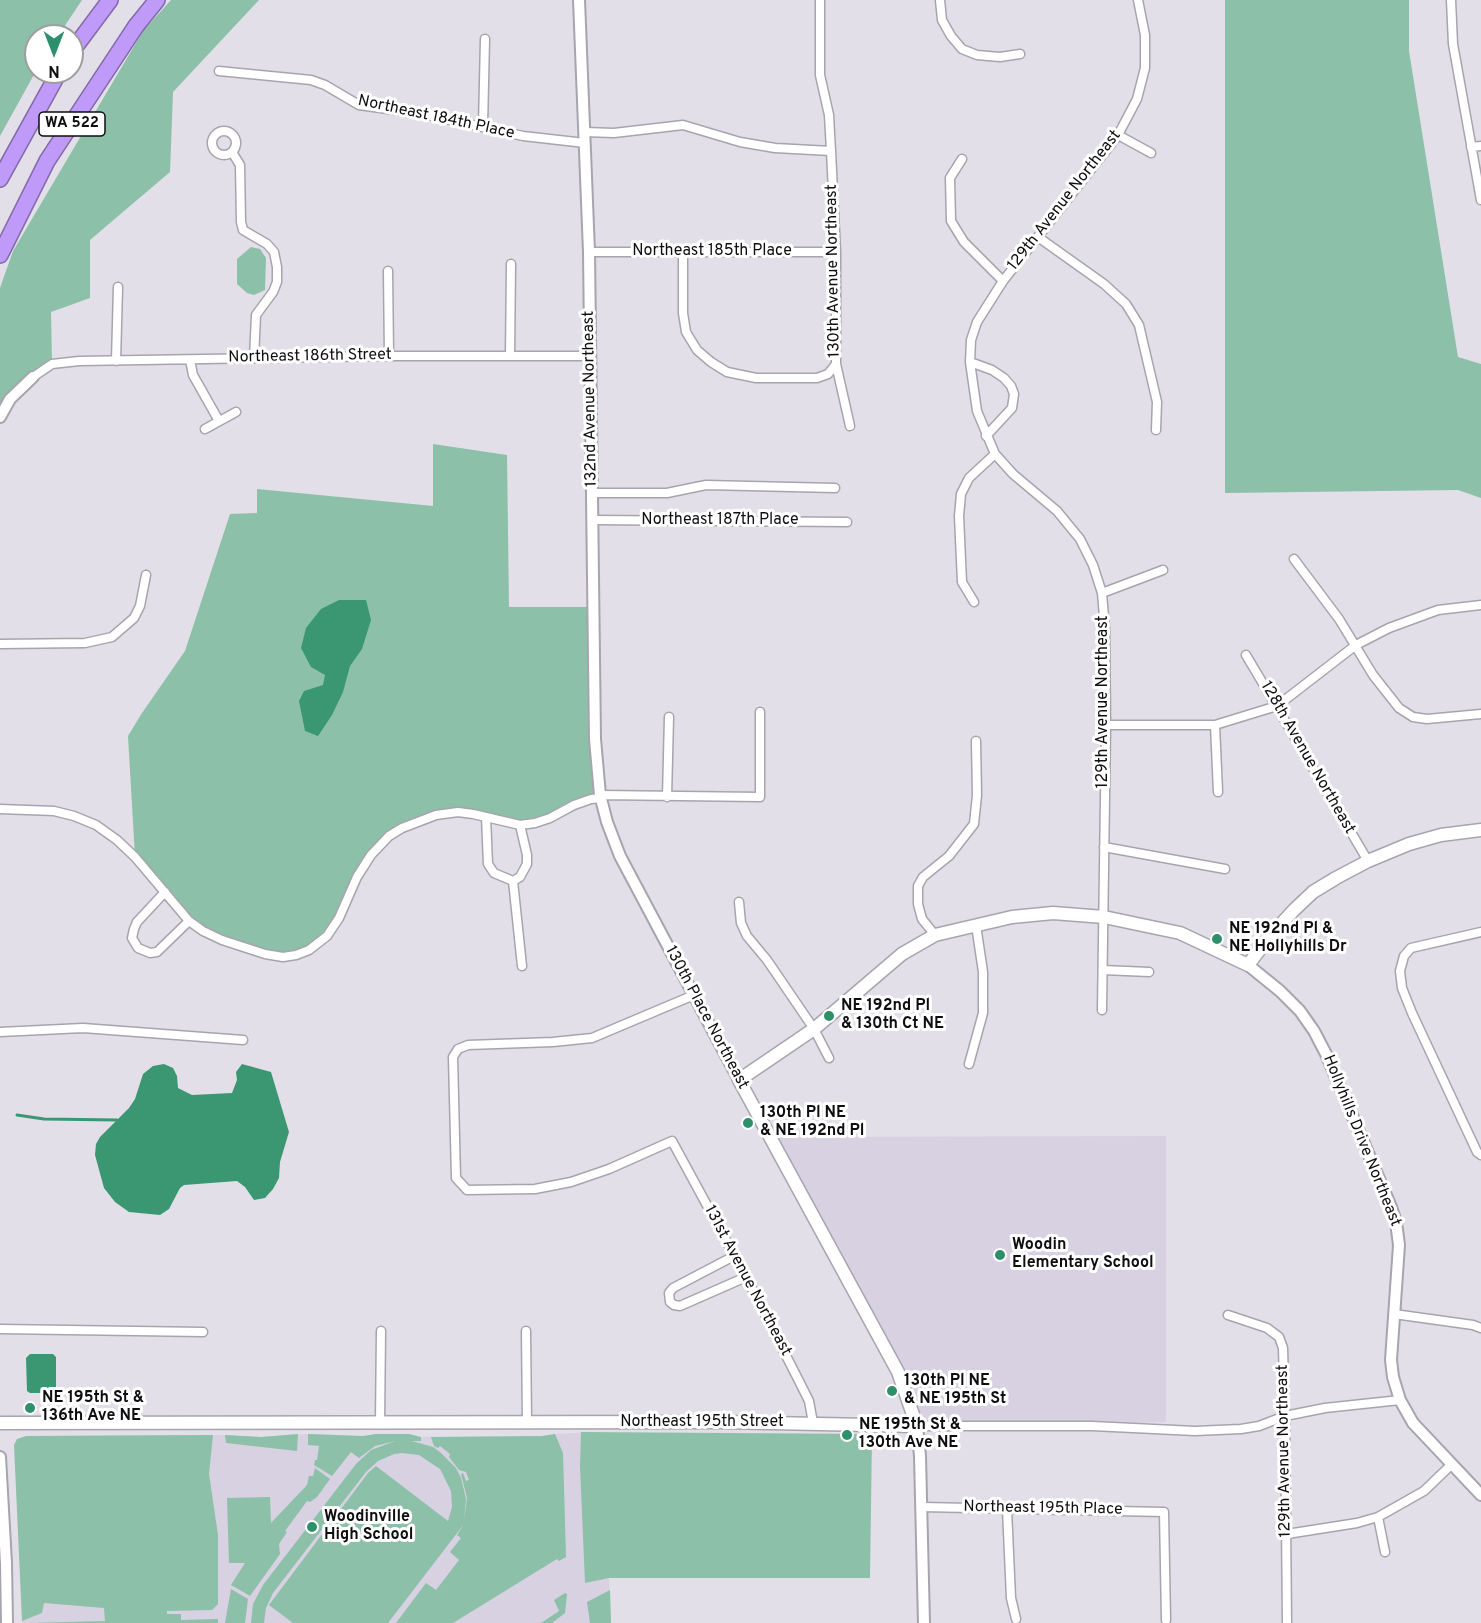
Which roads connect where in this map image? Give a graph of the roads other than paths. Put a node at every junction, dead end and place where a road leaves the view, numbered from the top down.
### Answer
1 (110, 0) edge
2 (157, 0) edge
3 (579, 0) edge
4 (820, 0) edge
5 (940, 0) edge
6 (1138, 0) edge
7 (1451, 0) edge
8 (84, 35) edge
9 (484, 39) dead end
10 (1020, 54) dead end
11 (219, 71) dead end
12 (52, 84) edge
13 (483, 126) junction
14 (585, 132) junction
15 (1118, 135) junction
16 (585, 143) junction
17 (1481, 146) edge
18 (1471, 147) junction
19 (831, 151) junction
20 (232, 152) dead end
21 (1151, 153) dead end
22 (962, 159) dead end
23 (0, 179) edge
24 (1481, 200) edge
25 (1038, 237) junction
26 (589, 252) junction
27 (683, 252) junction
28 (836, 252) junction
29 (0, 255) edge
30 (511, 264) dead end
31 (388, 270) dead end
32 (1003, 281) junction
33 (118, 287) dead end
34 (388, 356) junction
35 (510, 356) junction
36 (591, 356) junction
37 (254, 358) junction
38 (190, 360) junction
39 (116, 361) junction
40 (970, 362) junction
41 (836, 364) junction
42 (33, 376) joint
43 (236, 412) dead end
44 (0, 417) edge
45 (219, 421) junction
46 (850, 426) dead end
47 (205, 429) dead end
48 (1156, 430) dead end
49 (986, 436) junction
50 (994, 454) junction
51 (835, 488) dead end
52 (592, 493) junction
53 (592, 520) junction
54 (847, 522) dead end
55 (1294, 559) dead end
56 (1163, 570) dead end
57 (146, 575) dead end
58 (1102, 593) junction
59 (975, 602) dead end
60 (1481, 605) edge
61 (0, 644) edge
62 (1356, 645) junction
63 (1246, 655) dead end
64 (1277, 706) junction
65 (760, 712) dead end
66 (1481, 714) edge
67 (669, 717) dead end
68 (1106, 724) junction
69 (1215, 725) junction
70 (975, 741) dead end
71 (1218, 792) dead end
72 (600, 796) junction
73 (667, 797) junction
74 (0, 809) edge
75 (486, 817) junction
76 (520, 825) junction
77 (1481, 830) edge
78 (1104, 847) junction
79 (1368, 861) junction
80 (1225, 869) dead end
81 (513, 881) junction
82 (165, 892) junction
83 (739, 902) dead end
84 (1104, 917) junction
85 (189, 921) junction
86 (976, 925) junction
87 (1481, 932) edge
88 (935, 935) junction
89 (1248, 965) junction
90 (522, 966) dead end
91 (1103, 970) junction
92 (1149, 972) dead end
93 (694, 995) junction
94 (1102, 1010) dead end
95 (814, 1029) junction
96 (0, 1032) edge
97 (243, 1040) dead end
98 (829, 1058) dead end
99 (969, 1064) dead end
100 (739, 1080) junction
101 (1479, 1153) edge
102 (734, 1256) junction
103 (746, 1277) junction
104 (1394, 1314) junction
105 (1228, 1315) dead end
106 (1481, 1328) edge
107 (0, 1329) edge
108 (381, 1331) dead end
109 (526, 1331) dead end
110 (203, 1332) dead end
111 (1400, 1401) junction
112 (1285, 1416) junction
113 (380, 1422) junction
114 (526, 1422) junction
115 (0, 1423) edge
116 (813, 1423) junction
117 (916, 1426) junction
118 (0, 1457) edge
119 (1452, 1464) junction
120 (1481, 1495) edge
121 (922, 1507) junction
122 (1007, 1509) junction
123 (1378, 1517) junction
124 (1287, 1534) junction
125 (1385, 1552) dead end
126 (1016, 1619) dead end
127 (1166, 1620) dead end
128 (7, 1623) edge
129 (924, 1623) edge
130 (1287, 1623) edge

1 - 8 highway
2 - 29 highway, WA 522
3 - 14 street, 132nd Avenue Northeast
4 - 19 street
5 - 10 street
6 - 15 street, 129th Avenue Northeast
7 - 18 street
9 - 13 street
11 - 13 street, Northeast 184th Place
12 - 23 highway, WA 522
13 - 16 street, Northeast 184th Place
14 - 16 street, 132nd Avenue Northeast
14 - 19 street
15 - 21 street
15 - 25 street, 129th Avenue Northeast
16 - 26 street, 132nd Avenue Northeast
17 - 18 street
18 - 24 street
19 - 28 street, 130th Avenue Northeast
20 - 37 street
22 - 32 street
25 - 32 street, 129th Avenue Northeast
25 - 48 street
26 - 27 street, Northeast 185th Place
26 - 36 street, 132nd Avenue Northeast
27 - 28 street, Northeast 185th Place
27 - 41 street
28 - 41 street, 130th Avenue Northeast
30 - 35 street
31 - 34 street
32 - 40 street, 129th Avenue Northeast
33 - 39 street
34 - 35 street, Northeast 186th Street
34 - 37 street, Northeast 186th Street
35 - 36 street, Northeast 186th Street
36 - 52 street, 132nd Avenue Northeast
37 - 38 street, Northeast 186th Street
38 - 39 street, Northeast 186th Street
38 - 45 street
39 - 42 street, Northeast 186th Street
40 - 49 street, 129th Avenue Northeast
40 - 49 street
41 - 46 street, 130th Avenue Northeast
42 - 44 street
43 - 45 street
45 - 47 street
49 - 50 street, 129th Avenue Northeast
50 - 58 street, 129th Avenue Northeast
50 - 59 street
51 - 52 street
52 - 53 street, 132nd Avenue Northeast
53 - 54 street, Northeast 187th Place
53 - 72 street, 132nd Avenue Northeast
55 - 62 street
56 - 58 street
57 - 61 street
58 - 68 street, 129th Avenue Northeast
60 - 62 street
62 - 64 street
62 - 66 street
63 - 64 street, 128th Avenue Northeast
64 - 69 street
64 - 79 street, 128th Avenue Northeast
65 - 73 street
67 - 73 street
68 - 69 street
68 - 78 street, 129th Avenue Northeast
69 - 71 street
70 - 88 street
72 - 73 street
72 - 76 street
72 - 93 street, 130th Place Northeast
74 - 82 street
75 - 76 street
75 - 81 street
75 - 85 street
76 - 81 street
77 - 79 main road
78 - 80 street
78 - 84 street, 129th Avenue Northeast
79 - 89 main road
81 - 90 street
82 - 85 street
82 - 85 street
83 - 95 street
84 - 86 main road
84 - 89 main road
84 - 91 street, 129th Avenue Northeast
86 - 88 main road
86 - 99 street
87 - 101 street
88 - 95 main road
89 - 104 street, Hollyhills Drive Northeast
91 - 92 street
91 - 94 street, 129th Avenue Northeast
93 - 100 street, 130th Place Northeast
93 - 102 street, 131st Avenue Northeast
95 - 98 street
95 - 100 main road
96 - 97 street
100 - 117 main road, 130th Place Northeast
102 - 103 street, 131st Avenue Northeast
102 - 103 street
103 - 116 street, 131st Avenue Northeast
104 - 106 street
104 - 111 street, Hollyhills Drive Northeast
105 - 112 street, 129th Avenue Northeast
107 - 110 street
108 - 113 street
109 - 114 street
111 - 112 street, Northeast 195th Street
111 - 119 street, Hollyhills Drive Northeast
112 - 117 street, Northeast 195th Street
112 - 124 street, 129th Avenue Northeast
113 - 114 main road, Northeast 195th Street
113 - 115 main road, Northeast 195th Street
114 - 116 main road, Northeast 195th Street
116 - 117 main road, Northeast 195th Street
117 - 121 street
118 - 128 street
119 - 120 street, Hollyhills Drive Northeast
119 - 123 street
121 - 122 street, Northeast 195th Place
121 - 129 street
122 - 126 street
122 - 127 street, Northeast 195th Place
123 - 124 street
123 - 125 street
124 - 130 street, 129th Avenue Northeast

